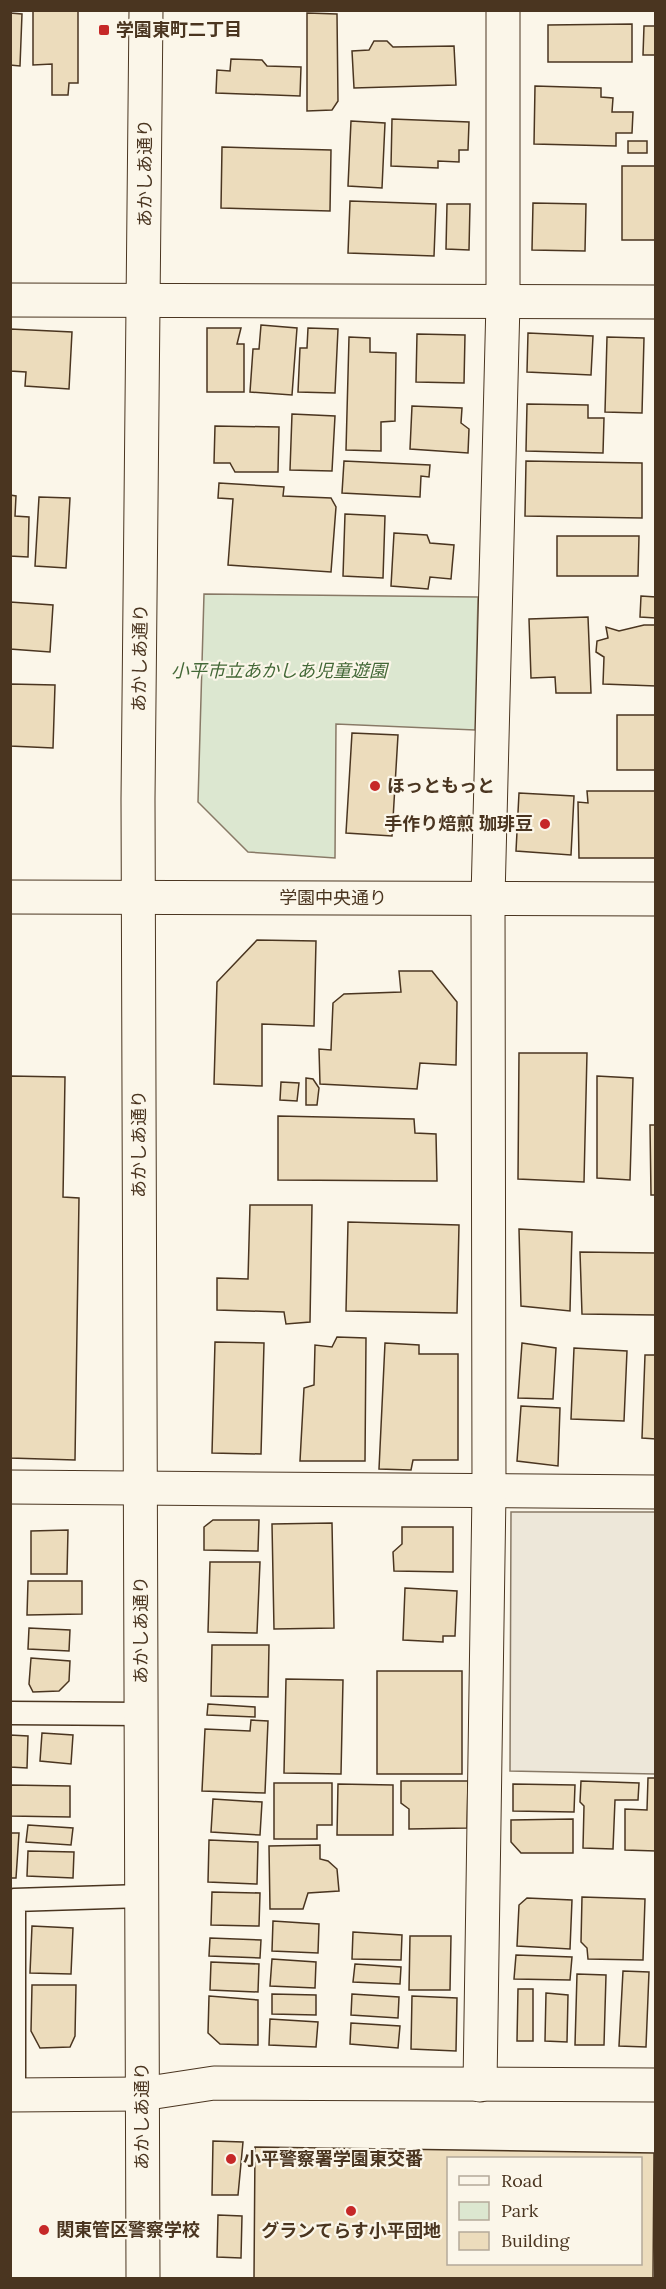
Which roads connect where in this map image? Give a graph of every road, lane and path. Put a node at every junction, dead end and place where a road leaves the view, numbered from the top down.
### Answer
1 (146, 10) edge
2 (503, 10) edge
3 (10, 300) edge
4 (144, 300) junction
5 (503, 302) junction
6 (656, 302) edge
7 (10, 897) edge
8 (138, 897) junction
9 (488, 898) junction
10 (656, 899) edge
11 (10, 1487) edge
12 (140, 1487) junction
13 (489, 1492) junction
14 (656, 1492) edge
15 (10, 1713) edge
16 (141, 1714) junction
17 (142, 1896) junction
18 (480, 2085) junction
19 (656, 2085) edge
20 (142, 2094) junction
21 (12, 2095) edge
22 (143, 2278) edge

1 - 4 street, あかしあ通り
2 - 5 street
3 - 4 street
4 - 5 street
4 - 8 street, あかしあ通り
5 - 6 street
5 - 9 street
7 - 8 street, 学園中央通り
8 - 9 street, 学園中央通り
8 - 12 street, あかしあ通り
9 - 10 street, 学園中央通り
9 - 13 street
11 - 12 street
12 - 13 street
12 - 16 street, あかしあ通り
13 - 14 street
13 - 18 street
15 - 16 lane
16 - 17 street, あかしあ通り
17 - 20 street, あかしあ通り
17 - 21 lane
18 - 19 street
18 - 20 street
20 - 21 street
20 - 22 street, あかしあ通り

